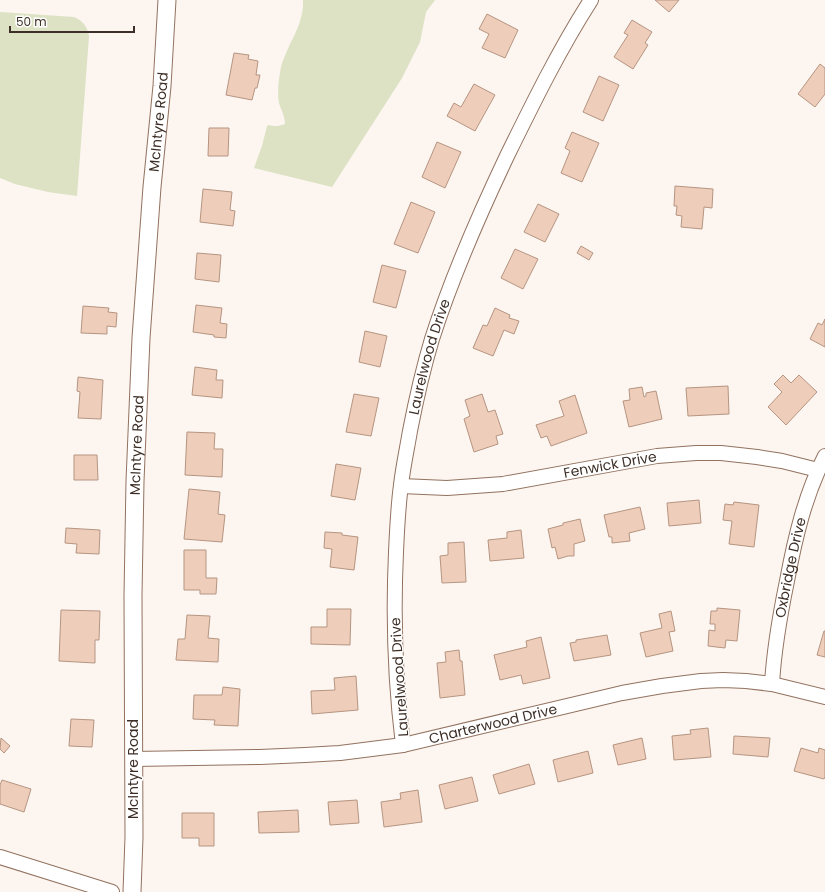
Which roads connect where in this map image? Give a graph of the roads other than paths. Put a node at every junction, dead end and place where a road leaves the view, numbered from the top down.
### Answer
1 (167, 0) edge
2 (591, 0) edge
3 (825, 456) edge
4 (818, 470) junction
5 (401, 486) junction
6 (772, 684) junction
7 (825, 698) edge
8 (403, 745) junction
9 (133, 758) junction
10 (0, 857) edge
11 (112, 892) edge
12 (132, 892) edge

1 - 9 street, McIntyre Road
2 - 5 street, Laurelwood Drive
3 - 4 street, Oxbridge Drive
4 - 5 street, Fenwick Drive
4 - 6 street, Oxbridge Drive
5 - 8 street, Laurelwood Drive
6 - 7 street, Charterwood Drive
6 - 8 street, Charterwood Drive
8 - 9 street, Charterwood Drive
9 - 12 street, McIntyre Road
10 - 11 street

